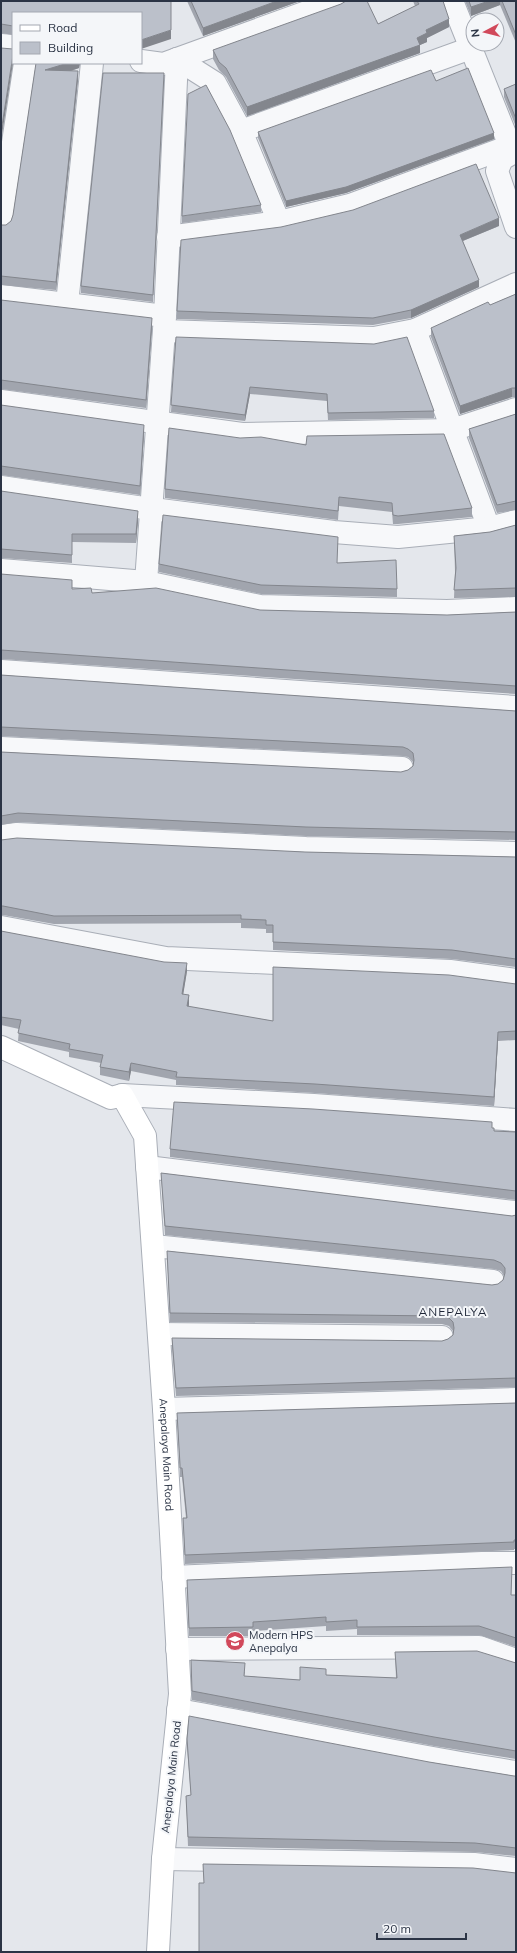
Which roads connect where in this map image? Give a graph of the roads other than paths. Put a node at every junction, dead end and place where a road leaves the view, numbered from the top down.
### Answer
1 (338, 1) edge
2 (452, 1) edge
3 (465, 33) edge
4 (1, 45) edge
5 (12, 46) edge
6 (465, 50) edge
7 (473, 52) edge
8 (177, 59) junction
9 (142, 61) edge
10 (25, 64) edge
11 (92, 64) edge
12 (241, 131) junction
13 (510, 146) junction
14 (1, 222) edge
15 (279, 222) junction
16 (516, 227) edge
17 (168, 237) junction
18 (516, 284) edge
19 (1, 296) edge
20 (67, 304) junction
21 (164, 324) junction
22 (415, 330) junction
23 (1, 401) edge
24 (516, 409) edge
25 (158, 422) junction
26 (452, 430) junction
27 (1, 487) edge
28 (152, 508) junction
29 (516, 521) edge
30 (489, 528) junction
31 (1, 570) edge
32 (146, 582) junction
33 (516, 608) edge
34 (1, 672) edge
35 (516, 707) edge
36 (1, 748) edge
37 (402, 768) dead end
38 (1, 836) edge
39 (516, 853) edge
40 (1, 927) edge
41 (516, 980) edge
42 (1, 1047) edge
43 (122, 1095) junction
44 (516, 1120) edge
45 (147, 1167) junction
46 (514, 1212) dead end
47 (154, 1246) junction
48 (493, 1281) dead end
49 (159, 1334) junction
50 (442, 1337) dead end
51 (516, 1400) edge
52 (164, 1409) junction
53 (516, 1564) edge
54 (173, 1577) junction
55 (177, 1649) junction
56 (516, 1660) edge
57 (178, 1710) junction
58 (516, 1772) edge
59 (163, 1859) junction
60 (516, 1869) edge
61 (158, 1952) edge

1 - 8 street
2 - 3 street
4 - 5 street
6 - 12 street
7 - 13 street
8 - 9 street
8 - 12 street
8 - 17 street
10 - 14 street
11 - 20 street
12 - 15 street
13 - 15 street
13 - 16 street
15 - 17 street
17 - 21 street
18 - 22 street
19 - 20 street
20 - 21 street
21 - 22 street
21 - 25 street
22 - 26 street
23 - 25 street
24 - 26 street
25 - 26 street
25 - 28 street
26 - 30 street
27 - 28 street
28 - 30 street
28 - 32 street
29 - 30 street
31 - 32 street
32 - 33 street
34 - 35 street
36 - 37 street
38 - 39 street
40 - 41 street
42 - 43 street
43 - 44 street
43 - 45 street, Anepalaya Main Road
45 - 46 street
45 - 47 street, Anepalaya Main Road
47 - 48 street
47 - 49 street, Anepalaya Main Road
49 - 50 street
49 - 52 street, Anepalaya Main Road
51 - 52 street
52 - 54 street, Anepalaya Main Road
53 - 54 street
54 - 55 street, Anepalaya Main Road
55 - 56 street
55 - 57 street, Anepalaya Main Road
57 - 58 street
57 - 59 street, Anepalaya Main Road
59 - 60 street
59 - 61 street, Anepalaya Main Road

